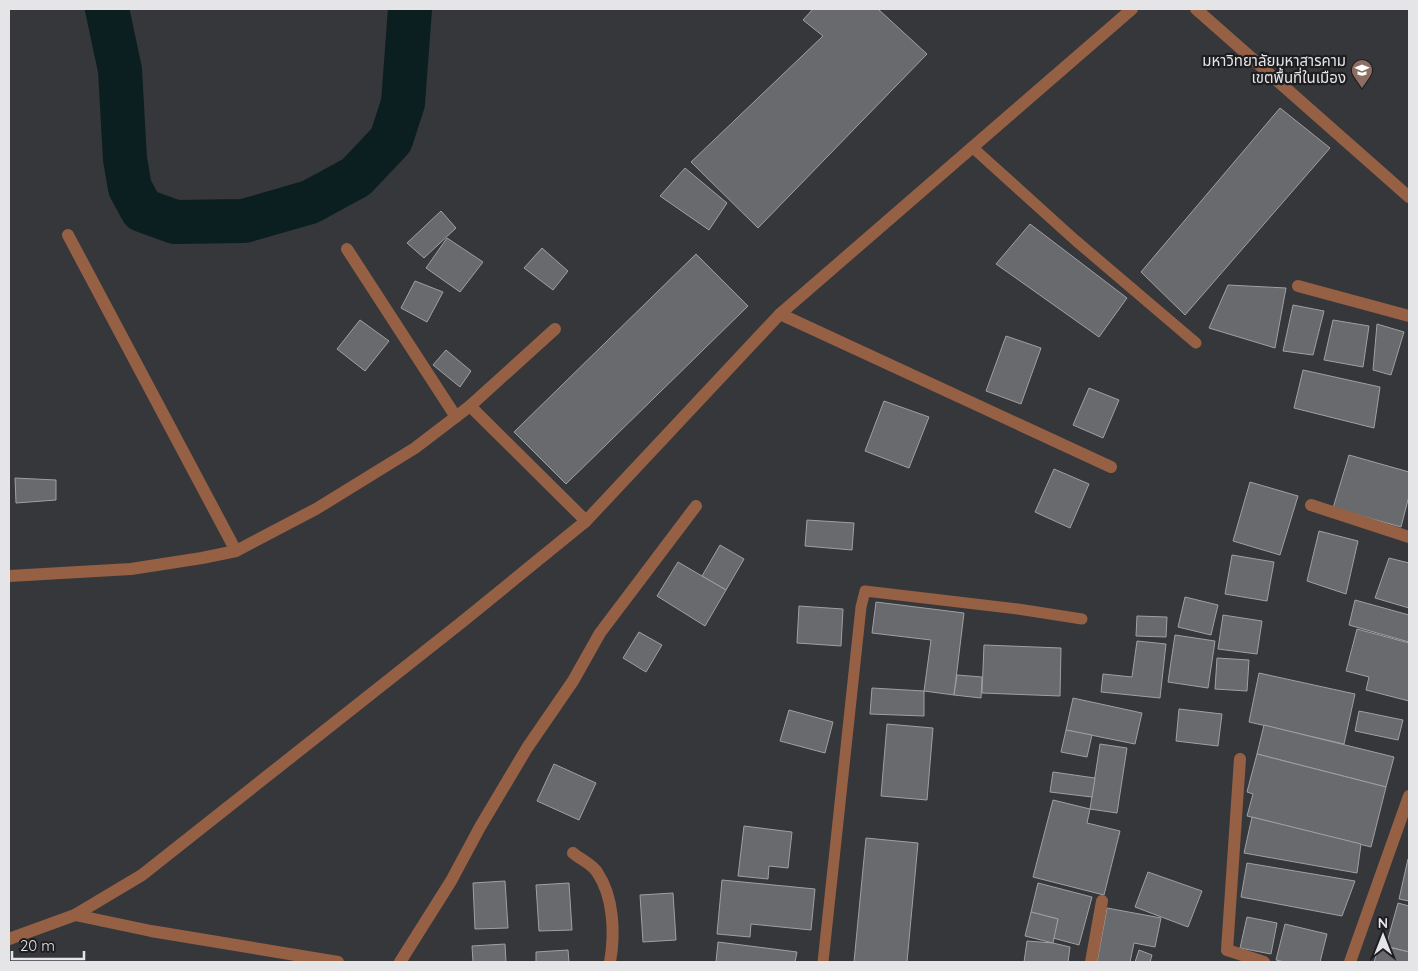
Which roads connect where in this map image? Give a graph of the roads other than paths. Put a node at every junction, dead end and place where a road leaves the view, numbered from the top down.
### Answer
1 (1132, 9) edge
2 (1196, 9) edge
3 (972, 147) junction
4 (1409, 197) edge
5 (68, 235) dead end
6 (347, 249) dead end
7 (1298, 286) dead end
8 (780, 314) junction
9 (1409, 316) edge
10 (555, 329) dead end
11 (1196, 343) dead end
12 (470, 406) junction
13 (456, 417) junction
14 (1111, 466) dead end
15 (1311, 505) dead end
16 (696, 506) dead end
17 (586, 521) junction
18 (1409, 537) edge
19 (236, 551) junction
20 (9, 576) edge
21 (1082, 619) dead end
22 (1240, 759) dead end
23 (1409, 796) edge
24 (573, 853) dead end
25 (1102, 901) dead end
26 (75, 914) junction
27 (9, 939) edge
28 (338, 962) edge
29 (400, 962) edge
30 (610, 962) edge
31 (823, 962) edge
32 (1091, 962) edge
33 (1264, 962) edge
34 (1350, 962) edge

1 - 3 street
2 - 4 street
3 - 8 street
3 - 11 lane
5 - 19 street
6 - 13 street
7 - 9 street
8 - 14 street
8 - 17 street
10 - 12 street
12 - 13 street
12 - 17 street
13 - 19 street
15 - 18 street
16 - 29 street
17 - 26 street
19 - 20 street
21 - 31 lane
22 - 33 street
23 - 34 street
24 - 30 street
25 - 32 street
26 - 27 street
26 - 28 street

